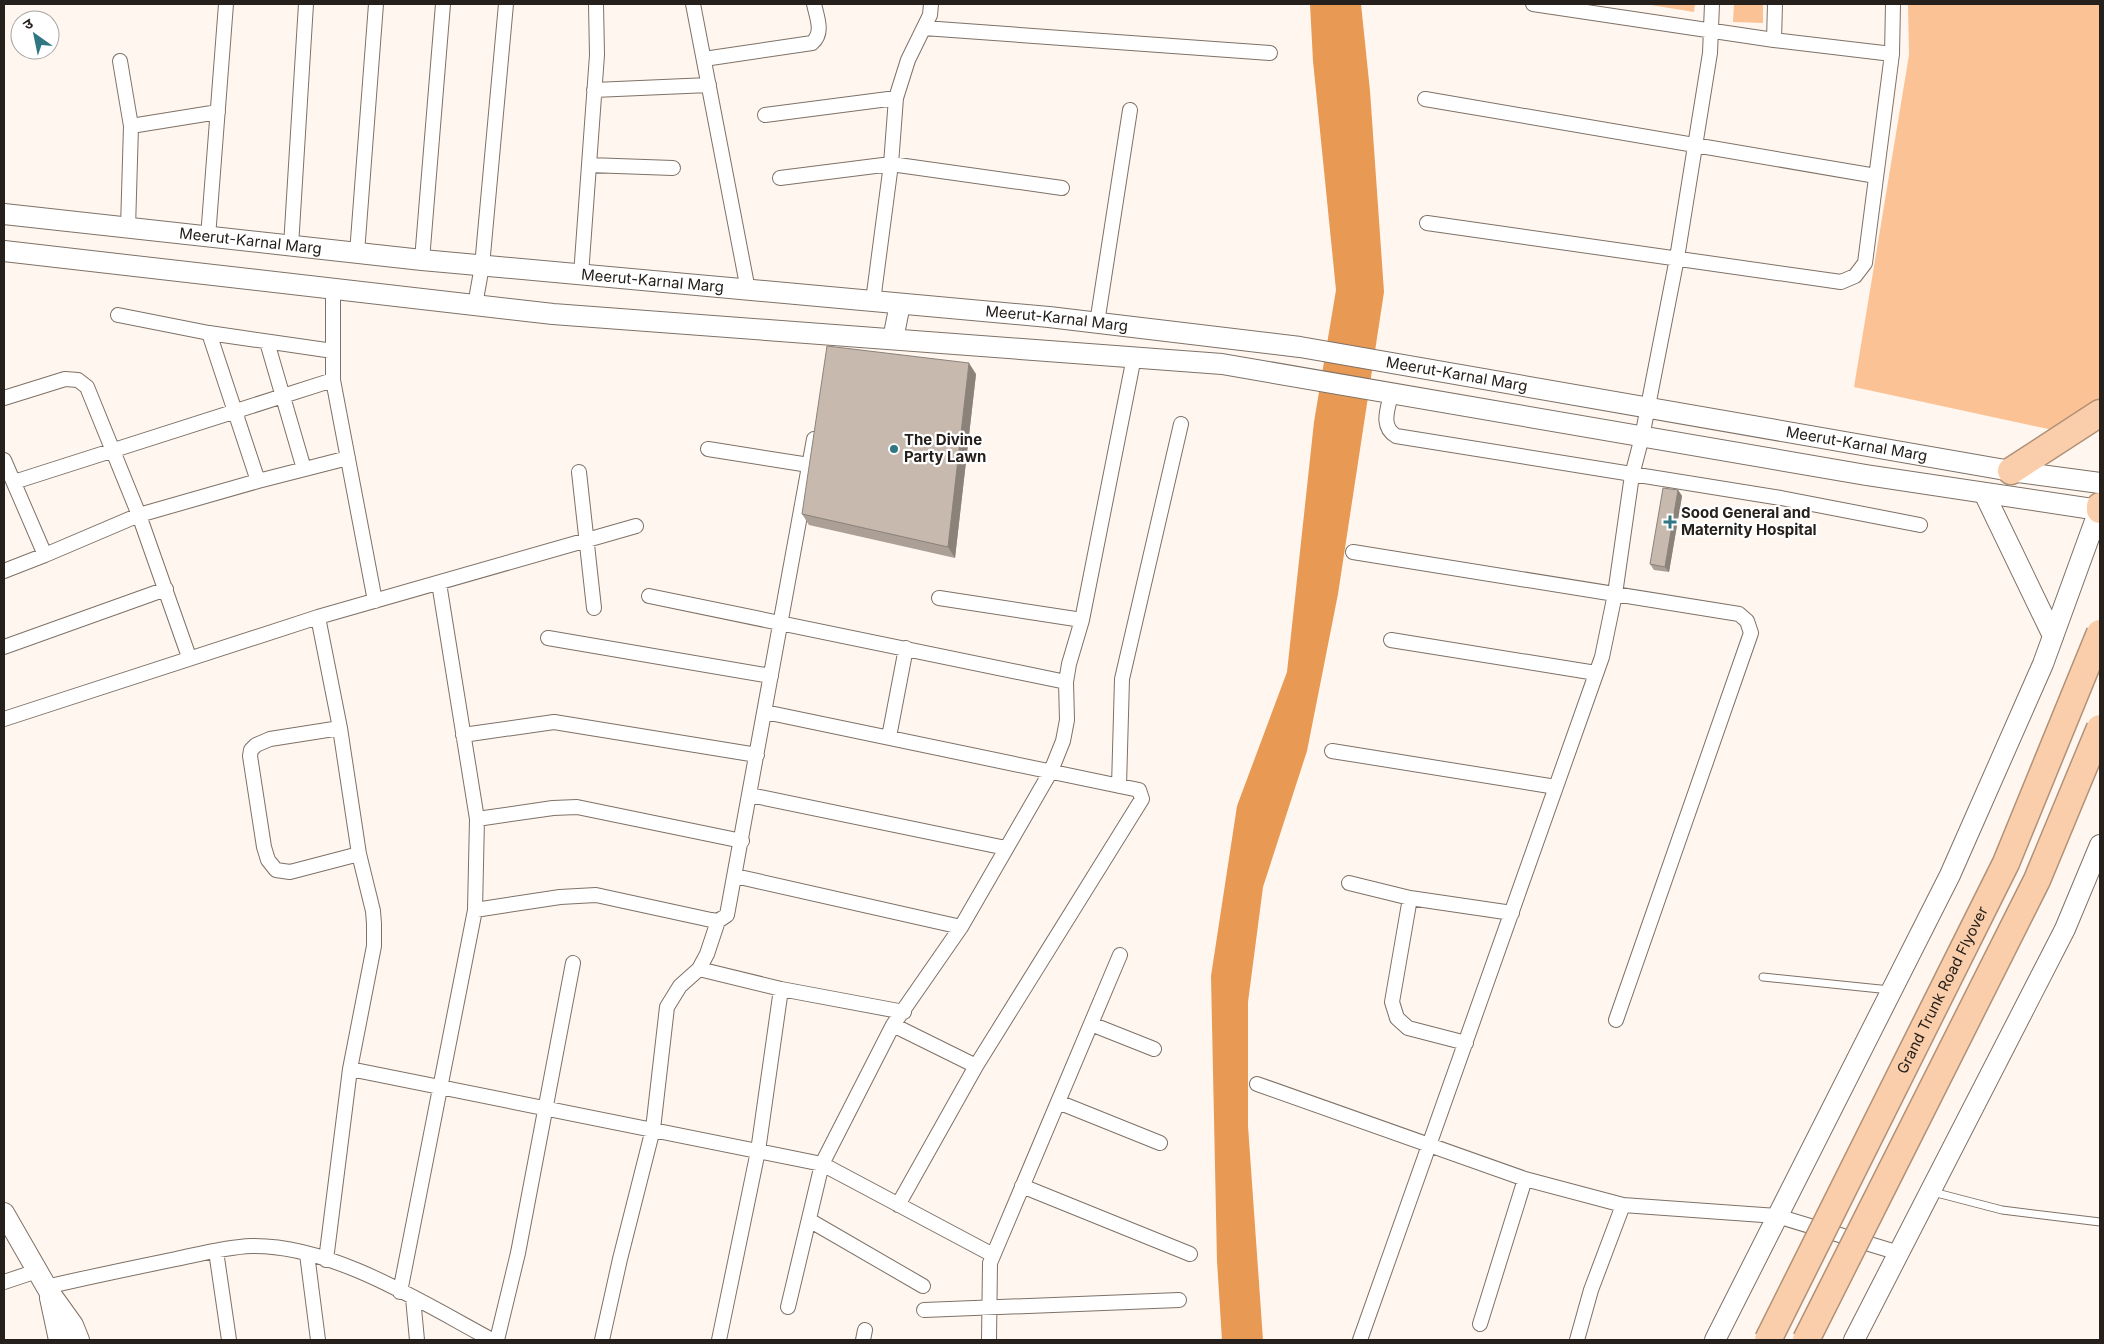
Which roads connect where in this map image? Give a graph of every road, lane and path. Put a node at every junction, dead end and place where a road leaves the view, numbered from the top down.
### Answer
1 (226, 4) edge
2 (306, 4) edge
3 (376, 4) edge
4 (443, 4) edge
5 (506, 4) edge
6 (596, 4) edge
7 (693, 4) edge
8 (814, 4) edge
9 (932, 4) edge
10 (1534, 4) edge
11 (1712, 4) edge
12 (1775, 4) edge
13 (1893, 4) edge
14 (924, 28) junction
15 (1712, 30) junction
16 (1774, 40) junction
17 (1270, 53) dead end
18 (1892, 54) junction
19 (704, 59) junction
20 (120, 61) dead end
21 (708, 85) junction
22 (594, 90) junction
23 (896, 98) junction
24 (1425, 99) dead end
25 (1130, 110) dead end
26 (218, 112) junction
27 (765, 116) dead end
28 (131, 126) junction
29 (1695, 145) junction
30 (890, 164) junction
31 (589, 165) junction
32 (673, 168) dead end
33 (1876, 176) junction
34 (780, 178) dead end
35 (1062, 188) dead end
36 (4, 214) edge
37 (1427, 222) dead end
38 (128, 228) junction
39 (208, 237) junction
40 (292, 246) junction
41 (4, 251) edge
42 (357, 253) junction
43 (1677, 258) junction
44 (422, 260) junction
45 (482, 266) junction
46 (581, 275) junction
47 (333, 289) junction
48 (748, 290) junction
49 (873, 302) junction
50 (900, 304) junction
51 (475, 305) junction
52 (118, 315) dead end
53 (1097, 323) junction
54 (209, 333) junction
55 (893, 339) junction
56 (267, 342) junction
57 (333, 351) junction
58 (1134, 357) junction
59 (333, 380) junction
60 (1387, 393) junction
61 (283, 396) junction
62 (4, 398) edge
63 (1648, 409) junction
64 (235, 412) junction
65 (2100, 413) edge
66 (1181, 424) dead end
67 (816, 428) edge
68 (1642, 437) junction
69 (708, 449) dead end
70 (113, 451) junction
71 (1927, 457) junction
72 (348, 458) junction
73 (4, 460) edge
74 (809, 465) junction
75 (304, 469) junction
76 (2011, 471) junction
77 (579, 472) dead end
78 (1632, 475) junction
79 (258, 481) junction
80 (14, 482) junction
81 (2100, 482) edge
82 (1922, 484) junction
83 (1984, 493) junction
84 (2100, 509) edge
85 (139, 515) junction
86 (1920, 525) dead end
87 (636, 526) dead end
88 (587, 540) junction
89 (1353, 552) dead end
90 (45, 555) junction
91 (4, 570) edge
92 (438, 583) junction
93 (166, 589) junction
94 (1615, 594) junction
95 (649, 596) dead end
96 (939, 598) dead end
97 (376, 601) junction
98 (594, 608) dead end
99 (318, 617) junction
100 (1082, 620) junction
101 (781, 622) junction
102 (2100, 633) edge
103 (2053, 636) junction
104 (548, 638) dead end
105 (1391, 640) dead end
106 (4, 647) edge
107 (906, 648) junction
108 (190, 657) junction
109 (1596, 673) junction
110 (771, 676) junction
111 (1066, 682) junction
112 (765, 712) junction
113 (4, 719) edge
114 (340, 728) junction
115 (2100, 728) edge
116 (463, 735) junction
117 (889, 737) junction
118 (1332, 751) dead end
119 (757, 755) junction
120 (1052, 771) junction
121 (1119, 786) junction
122 (1556, 787) junction
123 (750, 795) junction
124 (476, 819) junction
125 (742, 841) junction
126 (1006, 848) junction
127 (359, 854) junction
128 (2099, 854) edge
129 (735, 876) junction
130 (1349, 883) dead end
131 (1410, 898) junction
132 (475, 910) junction
133 (1512, 914) junction
134 (718, 921) junction
135 (961, 927) junction
136 (1120, 955) dead end
137 (573, 963) dead end
138 (699, 969) junction
139 (1763, 977) dead end
140 (780, 989) junction
141 (1891, 990) junction
142 (904, 1012) junction
143 (1616, 1020) dead end
144 (893, 1024) junction
145 (1091, 1024) junction
146 (1466, 1043) junction
147 (1154, 1049) dead end
148 (976, 1066) junction
149 (350, 1069) junction
150 (1257, 1084) dead end
151 (441, 1086) junction
152 (1058, 1102) junction
153 (546, 1107) junction
154 (653, 1129) junction
155 (1160, 1143) dead end
156 (1430, 1146) junction
157 (758, 1151) junction
158 (822, 1164) junction
159 (1525, 1179) junction
160 (1022, 1186) junction
161 (1930, 1192) junction
162 (898, 1205) junction
163 (1622, 1205) junction
164 (4, 1214) edge
165 (1777, 1216) junction
166 (809, 1220) junction
167 (2100, 1222) edge
168 (216, 1251) junction
169 (1899, 1253) junction
170 (307, 1254) junction
171 (1190, 1254) dead end
172 (993, 1255) junction
173 (326, 1260) junction
174 (4, 1282) edge
175 (44, 1284) junction
176 (922, 1286) dead end
177 (400, 1292) junction
178 (413, 1298) junction
179 (1179, 1300) dead end
180 (788, 1307) dead end
181 (990, 1307) junction
182 (924, 1310) dead end
183 (1480, 1324) dead end
184 (59, 1340) edge
185 (79, 1340) edge
186 (229, 1340) edge
187 (318, 1340) edge
188 (417, 1340) edge
189 (492, 1340) edge
190 (497, 1340) edge
191 (602, 1340) edge
192 (719, 1340) edge
193 (990, 1340) edge
194 (1360, 1340) edge
195 (1577, 1340) edge
196 (1714, 1340) edge
197 (1768, 1340) edge
198 (1806, 1340) edge
199 (1854, 1340) edge

1 - 26 street
2 - 40 street
3 - 42 street
4 - 44 street
5 - 45 street
6 - 22 street
7 - 19 street
8 - 19 street
9 - 14 street
10 - 15 street
11 - 15 street
12 - 16 street
13 - 18 street
14 - 17 street
14 - 23 street
15 - 16 street
15 - 29 street
16 - 18 street
18 - 33 street
19 - 21 street
20 - 28 street
21 - 22 street
21 - 48 street
22 - 31 street
23 - 27 street
23 - 30 street
24 - 29 street
25 - 53 street
26 - 28 street
26 - 39 street
28 - 38 street
29 - 33 street
29 - 43 street
30 - 34 street
30 - 35 street
30 - 49 street
31 - 32 street
31 - 46 street
33 - 43 street
36 - 38 street, Meerut-Karnal Marg
37 - 43 street
38 - 39 street, Meerut-Karnal Marg
39 - 40 street, Meerut-Karnal Marg
40 - 42 street, Meerut-Karnal Marg
41 - 47 street, Meerut-Karnal Marg
42 - 44 street, Meerut-Karnal Marg
43 - 63 street
44 - 45 street, Meerut-Karnal Marg
45 - 46 street, Meerut-Karnal Marg
45 - 51 street
46 - 48 street, Meerut-Karnal Marg
47 - 51 street, Meerut-Karnal Marg
47 - 57 street
48 - 49 street, Meerut-Karnal Marg
49 - 50 street, Meerut-Karnal Marg
50 - 53 street, Meerut-Karnal Marg
50 - 55 street
51 - 55 street, Meerut-Karnal Marg
52 - 54 street
53 - 63 street, Meerut-Karnal Marg
54 - 56 street
54 - 64 street
55 - 58 street, Meerut-Karnal Marg
56 - 57 street
56 - 61 street
57 - 59 street
58 - 60 street, Meerut-Karnal Marg
58 - 100 street
59 - 61 street
59 - 72 street
60 - 68 street, Meerut-Karnal Marg
60 - 78 street
61 - 64 street
61 - 75 street
62 - 70 street
63 - 68 street
63 - 71 street, Meerut-Karnal Marg
64 - 70 street
64 - 79 street
65 - 76 highway
66 - 121 street
67 - 74 street
68 - 78 street
68 - 82 street, Meerut-Karnal Marg
69 - 74 street
70 - 80 street
70 - 85 street
71 - 76 street, Meerut-Karnal Marg
71 - 82 street
72 - 75 street
72 - 97 street
73 - 80 street
74 - 101 street
75 - 79 street
76 - 81 street, Meerut-Karnal Marg
77 - 88 street
78 - 86 street
78 - 94 street
79 - 85 street
80 - 90 street
82 - 83 street, Meerut-Karnal Marg
83 - 84 street, Meerut-Karnal Marg
83 - 103 street
84 - 103 street
85 - 90 street
85 - 93 street
87 - 88 street
88 - 92 street
88 - 98 street
89 - 94 street
90 - 91 street
92 - 97 street
92 - 116 street
93 - 106 street
93 - 108 street
94 - 109 street
94 - 143 street
95 - 101 street
96 - 100 street
97 - 99 street
99 - 108 street
99 - 114 street
100 - 111 street
101 - 107 street
101 - 110 street
102 - 197 highway, Grand Trunk Road Flyover, bridge
103 - 141 street
104 - 110 street
105 - 109 street
107 - 111 street
107 - 117 street
108 - 113 street
109 - 122 street
110 - 112 street
111 - 120 street
112 - 117 street
112 - 119 street
114 - 127 street
114 - 127 street
115 - 198 highway, bridge
116 - 119 street
116 - 124 street
117 - 120 street
118 - 122 street
119 - 123 street
120 - 121 street
120 - 126 street
121 - 148 street
122 - 133 street
123 - 125 street
123 - 126 street
124 - 125 street
124 - 132 street
125 - 129 street
126 - 135 street
127 - 149 street
128 - 161 street
129 - 134 street
129 - 135 street
130 - 131 street
131 - 133 street
131 - 146 street
132 - 134 street
132 - 151 street
133 - 146 street
134 - 138 street
135 - 142 street
136 - 145 street
137 - 153 street
138 - 140 street
138 - 154 street
139 - 141 lane
140 - 142 street
140 - 157 street
141 - 165 street
142 - 144 street
144 - 148 street
144 - 158 street
145 - 147 street
145 - 152 street
146 - 156 street
148 - 162 street
149 - 151 street
149 - 173 street
150 - 156 street
151 - 153 street
151 - 177 street
152 - 155 street
152 - 160 street
153 - 154 street
153 - 190 street
154 - 157 street
154 - 191 street
156 - 159 street
156 - 194 street
157 - 158 street
157 - 192 street
158 - 162 street
158 - 166 street
159 - 163 street
159 - 183 street
160 - 171 street
160 - 172 street
161 - 167 lane
161 - 169 street
162 - 172 street
163 - 165 street
163 - 195 street
164 - 175 street
165 - 169 street
165 - 196 street
166 - 176 street
166 - 180 street
168 - 170 street
168 - 175 street
168 - 186 street
169 - 199 street
170 - 173 street
170 - 187 street
172 - 181 street
173 - 177 street
174 - 175 street
175 - 184 street
175 - 185 street
177 - 178 street
178 - 188 street
178 - 189 street
179 - 181 street
181 - 182 street
181 - 193 street

